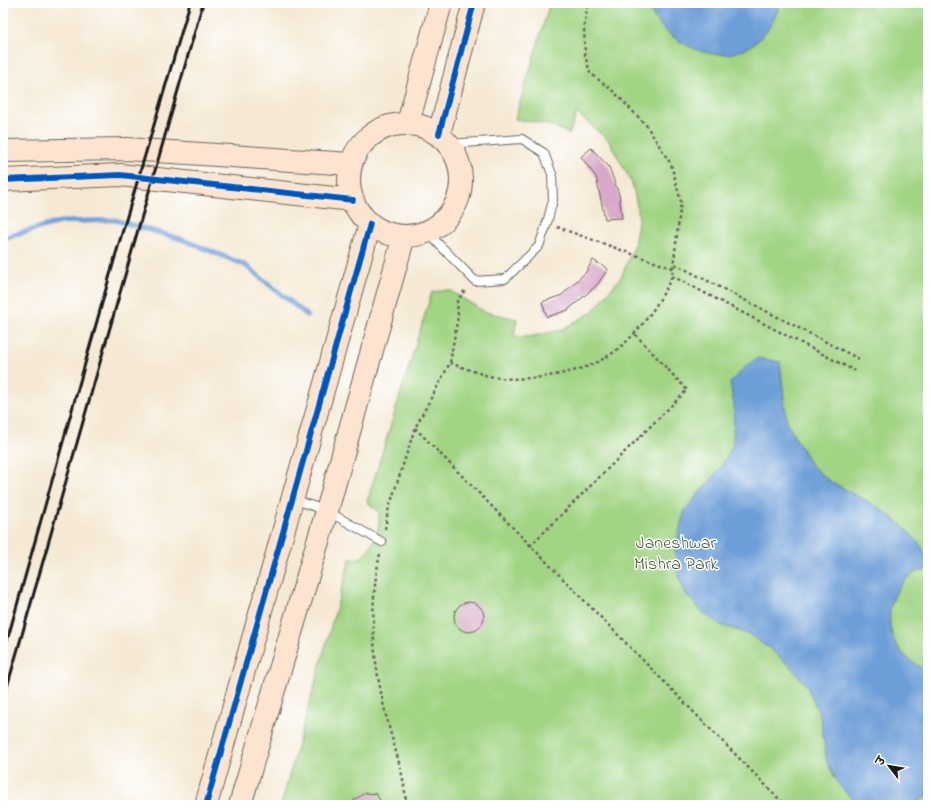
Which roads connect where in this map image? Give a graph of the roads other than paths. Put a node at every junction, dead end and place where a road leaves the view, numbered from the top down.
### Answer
1 (441, 3) edge
2 (474, 3) edge
3 (408, 123) junction
4 (444, 139) junction
5 (3, 151) edge
6 (351, 164) junction
7 (3, 180) edge
8 (353, 200) junction
9 (370, 224) junction
10 (426, 231) junction
11 (404, 236) junction
12 (293, 499) junction
13 (327, 512) junction
14 (382, 542) road end
15 (206, 805) edge
16 (240, 805) edge

1 - 3 street
2 - 4 street
3 - 4 street
3 - 6 street
4 - 10 street
4 - 10 lane
5 - 6 street
6 - 8 street
7 - 8 street
8 - 9 street
9 - 11 street
9 - 12 street
10 - 11 street
11 - 13 street
12 - 13 lane
12 - 15 street
13 - 14 lane
13 - 16 street

